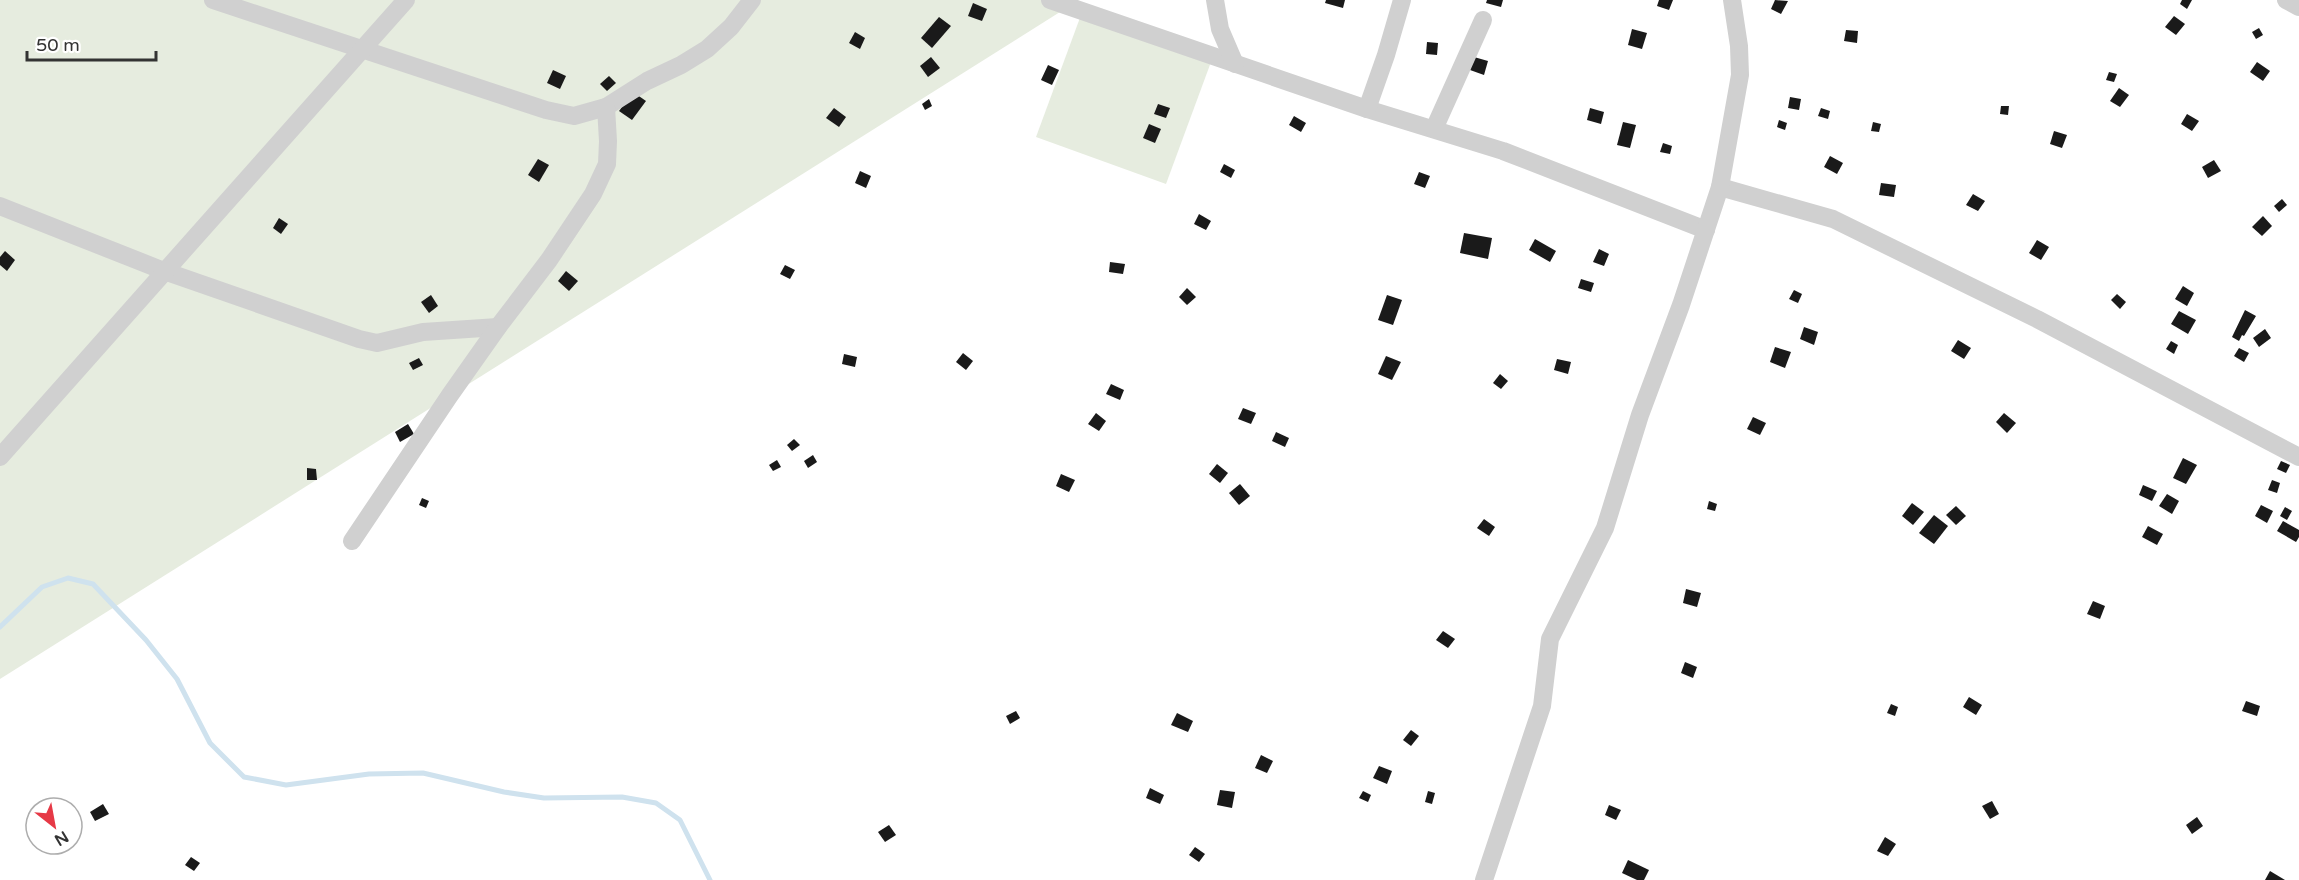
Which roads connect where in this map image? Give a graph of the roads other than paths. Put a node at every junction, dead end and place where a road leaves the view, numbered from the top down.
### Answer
1 (213, 0) edge
2 (406, 0) edge
3 (752, 0) edge
4 (1050, 0) edge
5 (1215, 0) edge
6 (1402, 0) edge
7 (1732, 0) edge
8 (2286, 0) edge
9 (2299, 7) edge
10 (1483, 20) dead end
11 (360, 50) junction
12 (1235, 64) junction
13 (606, 107) junction
14 (1367, 109) junction
15 (1434, 129) junction
16 (1720, 187) junction
17 (0, 206) edge
18 (1706, 230) junction
19 (164, 271) junction
20 (498, 327) junction
21 (0, 457) edge
22 (2299, 457) edge
23 (352, 541) dead end
24 (1484, 880) edge

1 - 11 street
2 - 11 street
3 - 13 street
4 - 12 street
5 - 12 street
6 - 14 street
7 - 16 street
8 - 9 street
10 - 15 street
11 - 13 street
11 - 19 street
12 - 14 street
13 - 20 street
14 - 15 street
15 - 18 street
16 - 18 street
16 - 22 street
17 - 19 street
18 - 24 street
19 - 20 street
19 - 21 street
20 - 23 street

